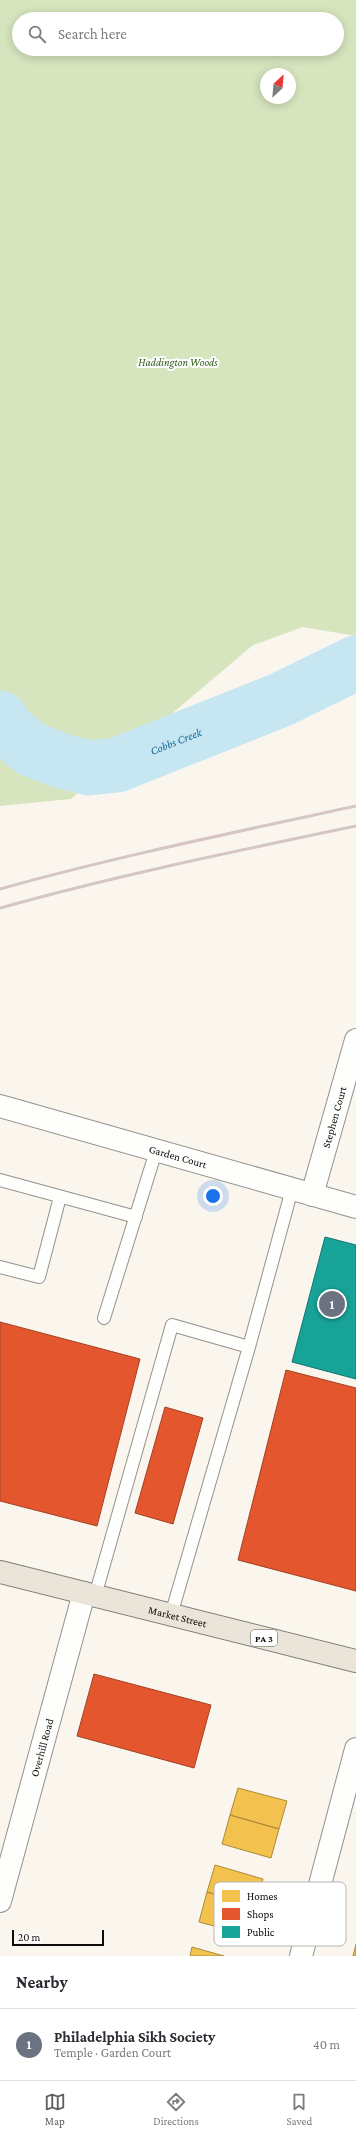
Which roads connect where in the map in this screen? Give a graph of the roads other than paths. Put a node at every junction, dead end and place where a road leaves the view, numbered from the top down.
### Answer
1 (356, 1040) edge
2 (0, 1106) edge
3 (156, 1151) junction
4 (0, 1180) edge
5 (302, 1192) junction
6 (60, 1197) junction
7 (356, 1207) edge
8 (136, 1217) junction
9 (0, 1267) edge
10 (104, 1318) dead end
11 (249, 1347) junction
12 (0, 1572) edge
13 (90, 1594) junction
14 (171, 1615) junction
15 (356, 1661) edge
16 (356, 1749) edge
17 (321, 1882) edge
18 (0, 1901) edge
19 (304, 1946) edge
20 (301, 1956) edge

1 - 5 street, Stephen Court
2 - 3 street, Garden Court
3 - 5 street, Garden Court
3 - 8 lane
4 - 6 lane
5 - 7 street, Garden Court
5 - 11 lane
6 - 8 lane
6 - 9 lane
8 - 10 lane
11 - 13 lane
11 - 14 lane
12 - 13 main road, Market Street / PA 3
13 - 14 main road, Market Street / PA 3
13 - 18 street, Overhill Road
14 - 15 main road, Market Street / PA 3
16 - 17 street
19 - 20 street

